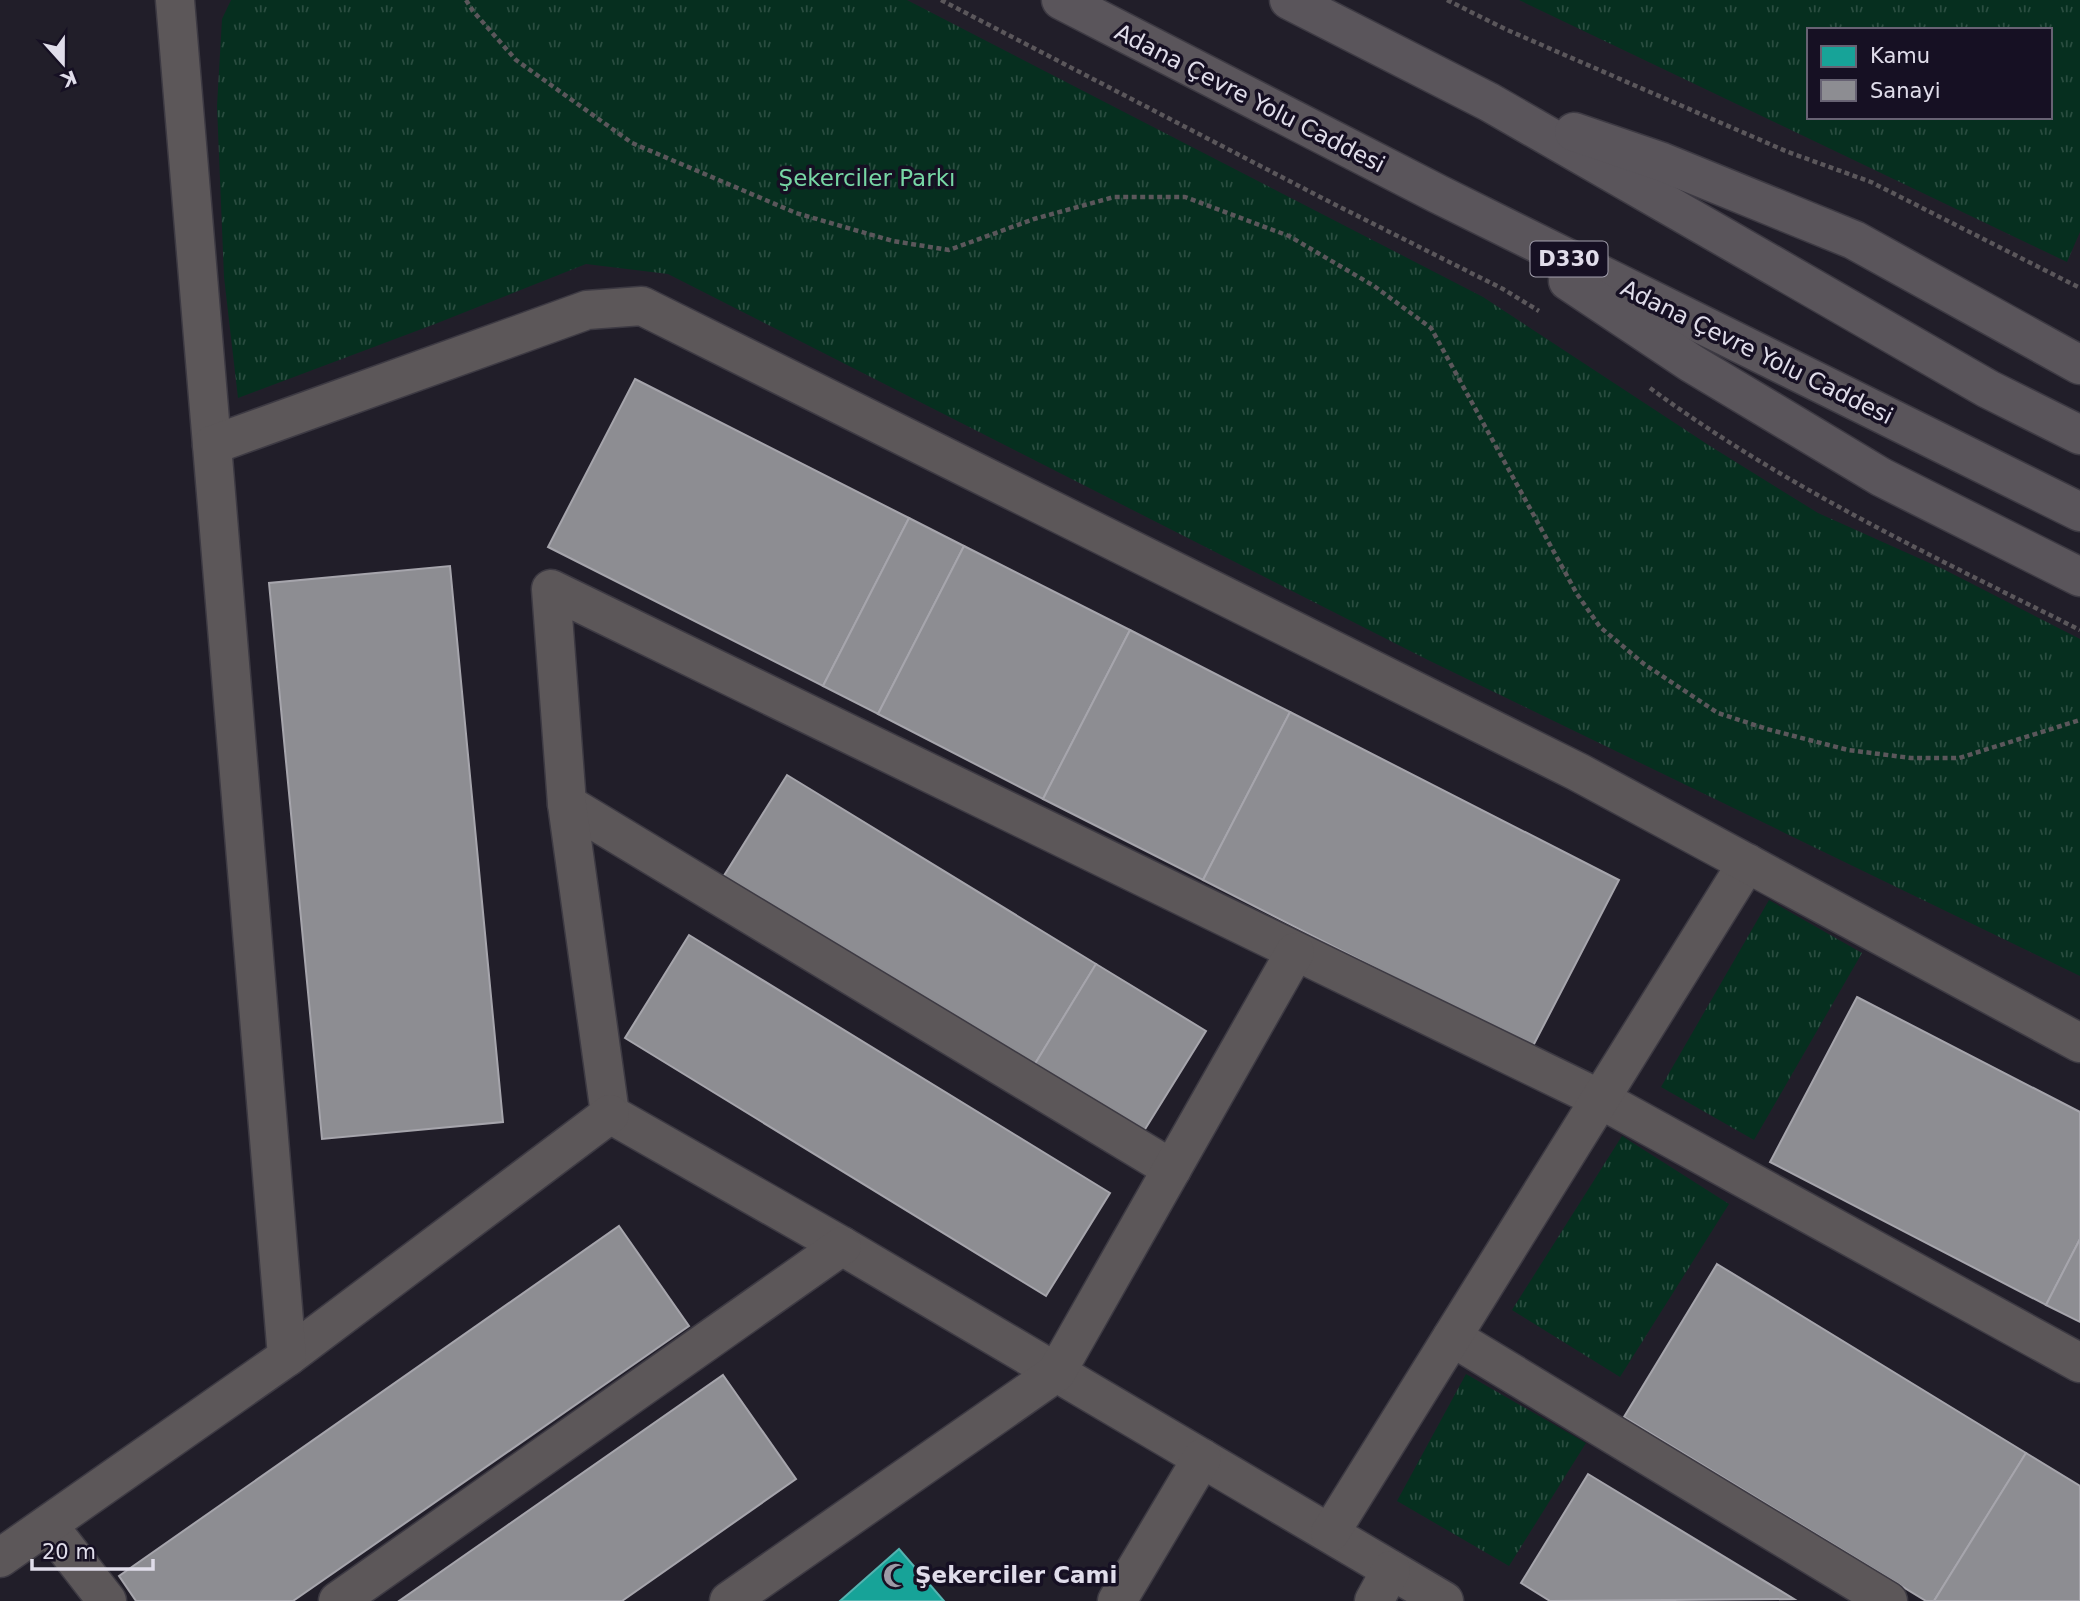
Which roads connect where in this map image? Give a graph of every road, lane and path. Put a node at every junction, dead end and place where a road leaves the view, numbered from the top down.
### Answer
1 (175, 0) edge
2 (466, 0) edge
3 (941, 0) edge
4 (1061, 0) edge
5 (1289, 0) edge
6 (1447, 0) edge
7 (1489, 102) junction
8 (1438, 194) junction
9 (2080, 288) edge
10 (1547, 315) dead end
11 (2080, 365) edge
12 (1647, 385) dead end
13 (2080, 435) edge
14 (212, 445) junction
15 (2080, 512) edge
16 (2080, 577) edge
17 (2080, 629) edge
18 (2080, 720) edge
19 (567, 804) junction
20 (1747, 863) junction
21 (1295, 952) junction
22 (2080, 1043) edge
23 (1600, 1099) junction
24 (610, 1114) junction
25 (1172, 1169) junction
26 (842, 1246) junction
27 (1452, 1337) junction
28 (287, 1357) junction
29 (2080, 1363) edge
30 (1056, 1373) junction
31 (1202, 1458) junction
32 (48, 1525) junction
33 (1330, 1533) junction
34 (0, 1558) edge
35 (1383, 1586) edge
36 (107, 1601) edge
37 (338, 1601) edge
38 (729, 1601) edge
39 (1116, 1601) edge
40 (1444, 1601) edge
41 (1888, 1601) edge

1 - 14 street
2 - 18 path
3 - 10 path
4 - 8 highway, Adana Çevre Yolu Caddesi / D330
5 - 7 highway
6 - 9 path
7 - 11 highway
7 - 13 highway
8 - 15 highway, Adana Çevre Yolu Caddesi / D330
8 - 16 highway
12 - 17 path
14 - 20 street
14 - 28 street
19 - 21 street
19 - 24 street
19 - 25 street
20 - 22 street
20 - 23 street
21 - 23 street
21 - 25 street
23 - 27 street
23 - 29 street
24 - 26 street
24 - 28 street
25 - 30 street
26 - 30 street
26 - 37 street
27 - 33 street
27 - 41 street
28 - 32 street
30 - 31 street
30 - 38 street
31 - 33 street
31 - 39 street
32 - 34 street
32 - 36 street
33 - 35 street
35 - 40 street

